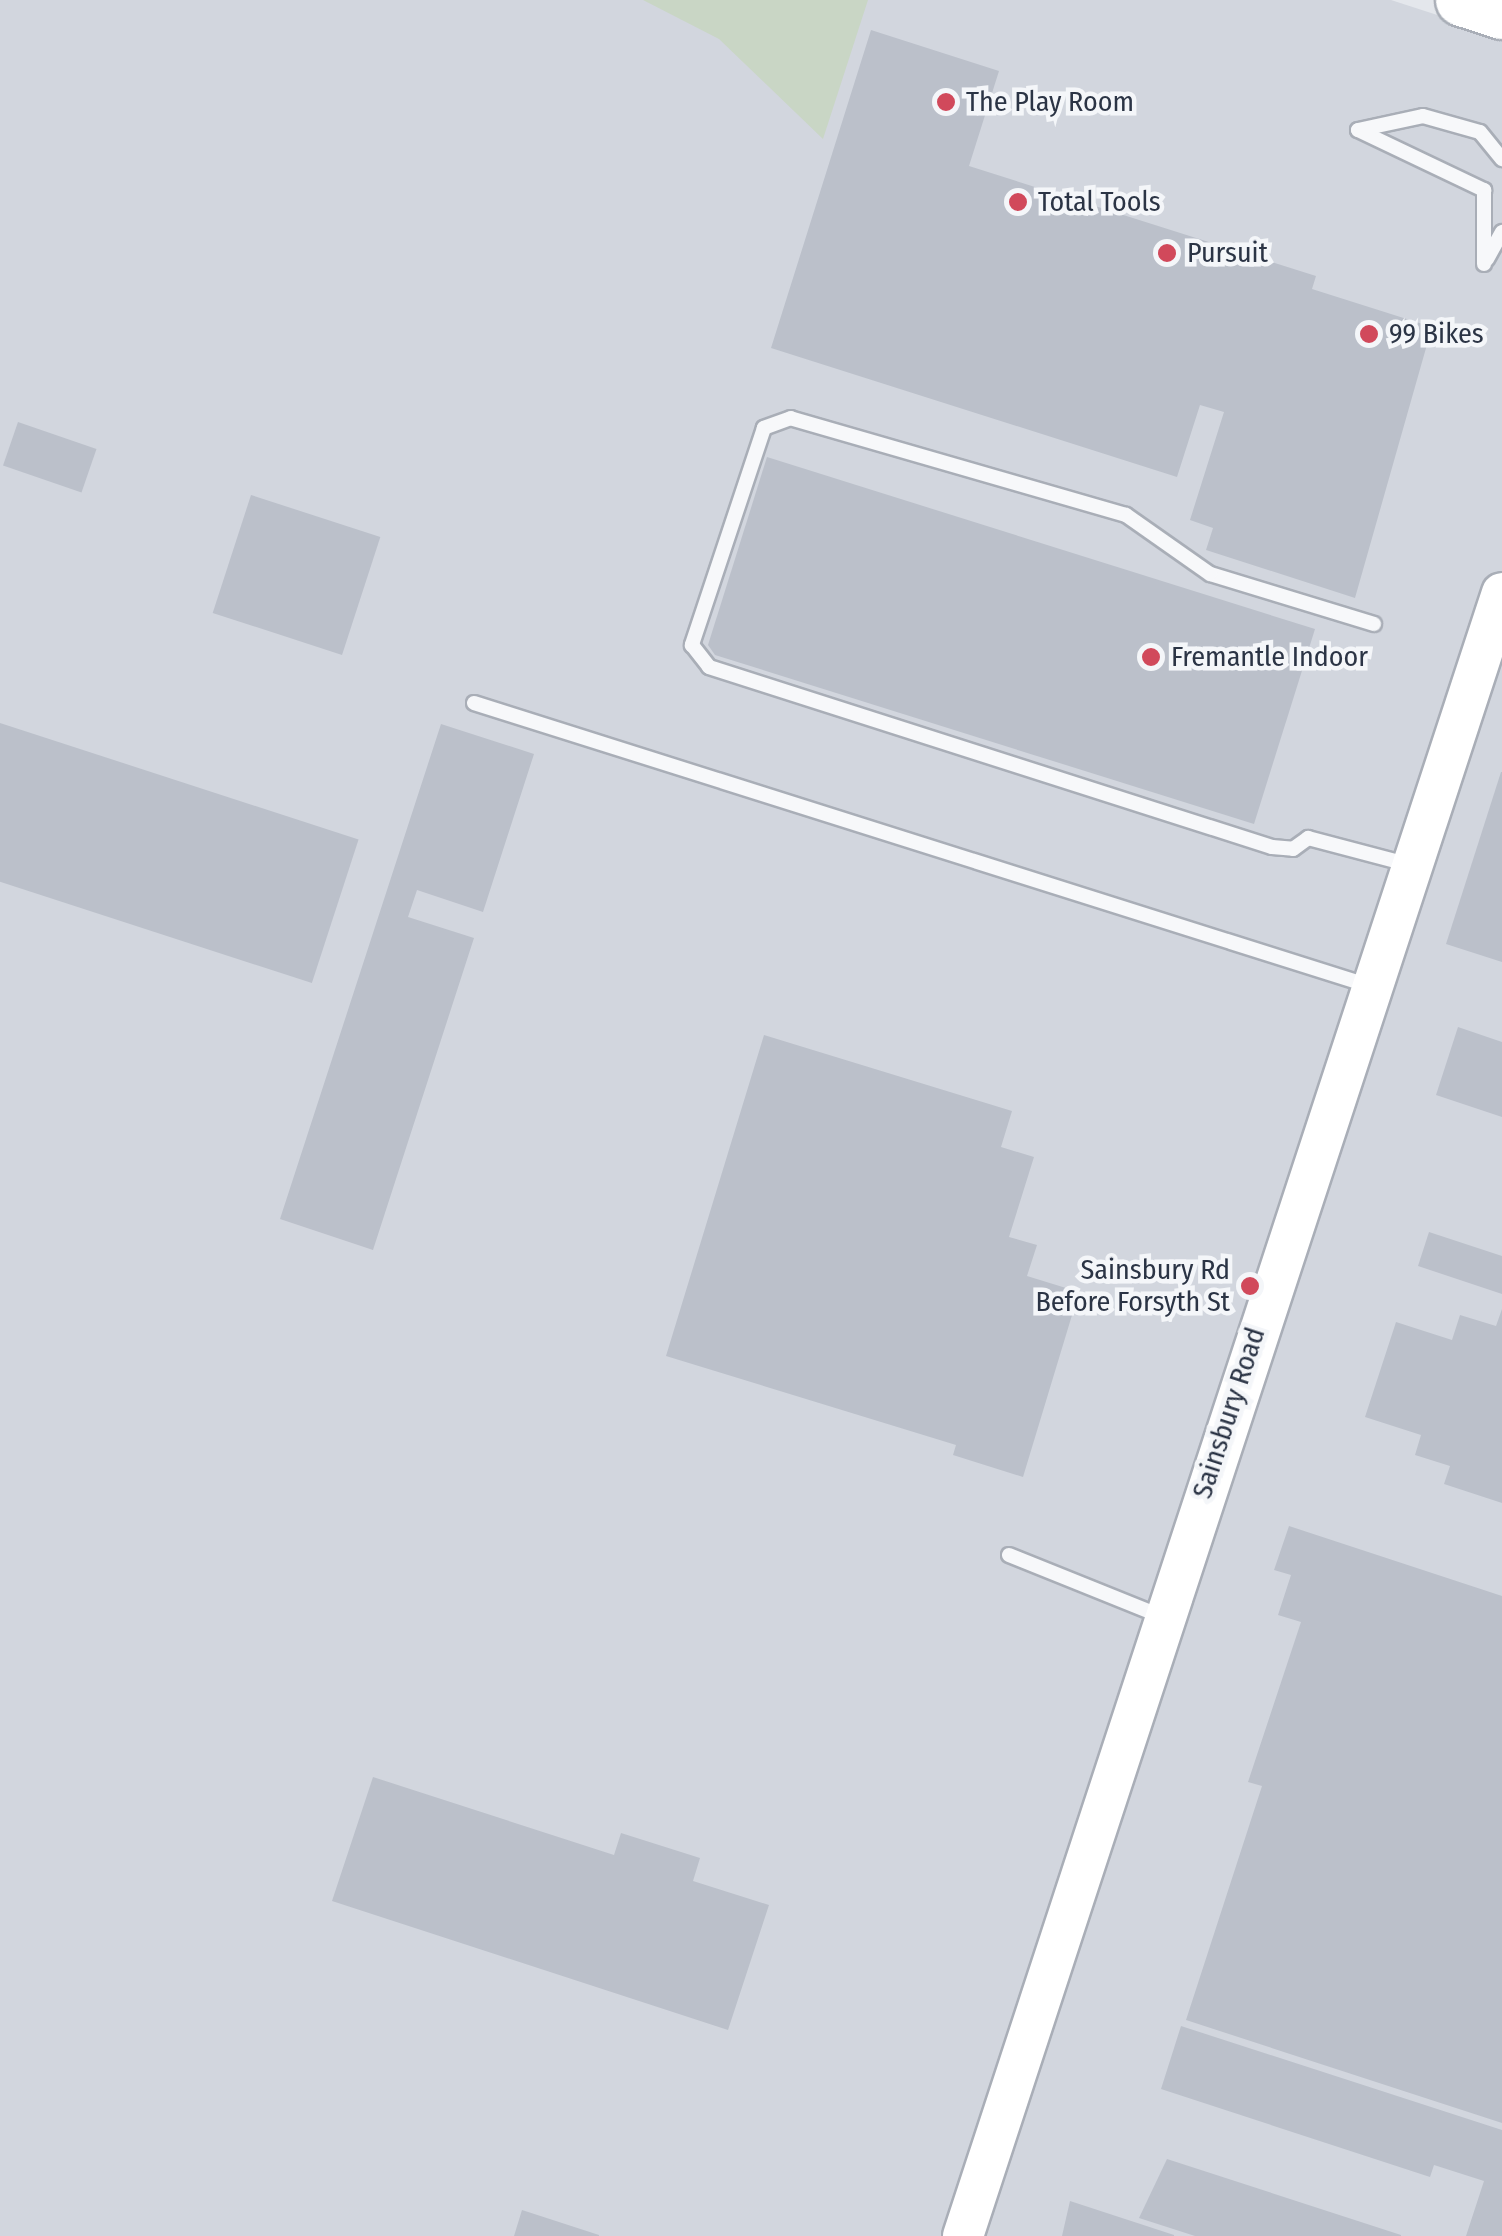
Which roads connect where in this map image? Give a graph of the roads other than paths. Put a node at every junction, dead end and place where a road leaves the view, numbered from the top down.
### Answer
1 (1462, 0) edge
2 (1502, 12) edge
3 (1502, 159) edge
4 (1502, 232) edge
5 (1502, 593) edge
6 (1374, 624) dead end
7 (474, 703) dead end
8 (1410, 865) junction
9 (1370, 986) junction
10 (1008, 1555) dead end
11 (1161, 1616) junction
12 (963, 2236) edge

1 - 2 highway
3 - 4 lane
5 - 8 street, Sainsbury Road
6 - 8 lane
7 - 9 lane
8 - 9 street, Sainsbury Road
9 - 11 street, Sainsbury Road
10 - 11 lane
11 - 12 street, Sainsbury Road

